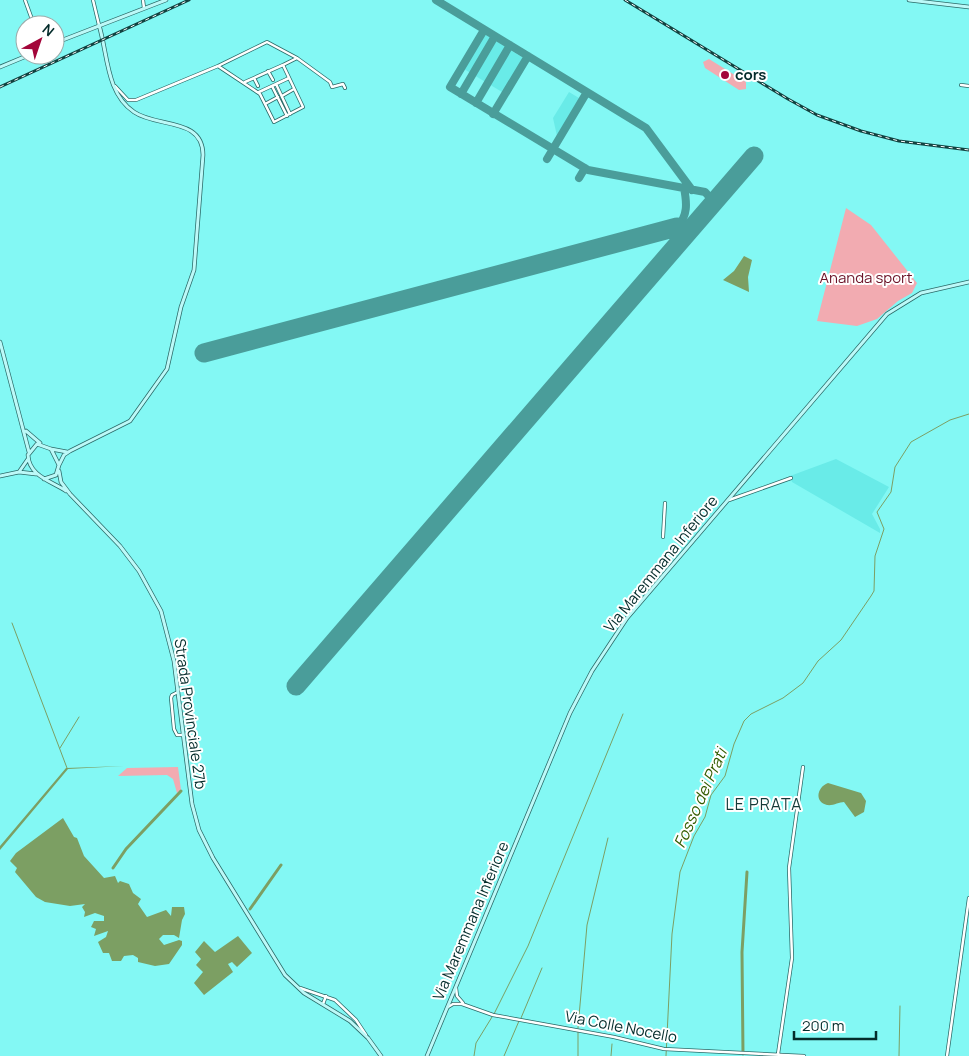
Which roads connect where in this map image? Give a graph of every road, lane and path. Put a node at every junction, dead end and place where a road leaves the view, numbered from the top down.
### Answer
1 (25, 0) edge
2 (93, 0) edge
3 (143, 0) edge
4 (166, 0) edge
5 (909, 0) edge
6 (969, 8) edge
7 (144, 9) junction
8 (30, 15) edge
9 (99, 25) junction
10 (65, 39) edge
11 (298, 58) junction
12 (15, 62) edge
13 (283, 64) junction
14 (218, 66) junction
15 (0, 68) edge
16 (268, 71) junction
17 (254, 78) junction
18 (289, 78) junction
19 (273, 80) dead end
20 (245, 82) junction
21 (112, 83) junction
22 (276, 84) junction
23 (961, 85) dead end
24 (258, 86) dead end
25 (272, 86) junction
26 (969, 86) edge
27 (345, 88) dead end
28 (294, 89) junction
29 (258, 92) junction
30 (282, 96) junction
31 (278, 97) junction
32 (265, 104) junction
33 (289, 115) junction
34 (969, 282) edge
35 (0, 342) edge
36 (24, 429) junction
37 (44, 445) junction
38 (51, 449) junction
39 (29, 452) junction
40 (70, 452) junction
41 (28, 458) junction
42 (59, 465) junction
43 (59, 471) junction
44 (18, 472) junction
45 (36, 474) junction
46 (0, 476) edge
47 (791, 478) dead end
48 (44, 479) junction
49 (70, 494) junction
50 (728, 500) junction
51 (665, 503) dead end
52 (663, 537) dead end
53 (178, 692) junction
54 (183, 735) junction
55 (803, 767) dead end
56 (969, 898) edge
57 (296, 986) junction
58 (456, 987) junction
59 (326, 996) junction
60 (452, 998) junction
61 (462, 1003) junction
62 (323, 1004) junction
63 (447, 1008) junction
64 (368, 1038) junction
65 (778, 1054) junction
66 (378, 1055) edge
67 (427, 1056) edge
68 (804, 1056) edge
69 (947, 1056) edge

1 - 8 street
2 - 9 street
3 - 7 street
4 - 7 main road
5 - 6 main road
7 - 9 main road
9 - 10 main road
9 - 21 main road
11 - 13 street
11 - 14 street
11 - 27 street
12 - 15 main road
13 - 16 street
13 - 18 street
14 - 20 street
14 - 21 street
16 - 17 street
16 - 19 street
17 - 20 street
17 - 24 street
18 - 22 street
18 - 28 street
20 - 29 street
21 - 40 main road
22 - 25 street
22 - 30 street
23 - 26 street
25 - 29 street
25 - 31 street
28 - 30 street
28 - 33 street
29 - 32 street
30 - 33 street
31 - 32 street
31 - 33 street
32 - 33 street
34 - 50 main road, Via Maremmana Inferiore
35 - 36 main road
36 - 37 main road
36 - 39 main road
37 - 38 main road
37 - 39 main road
38 - 40 main road
38 - 42 main road
39 - 41 main road
40 - 42 main road
41 - 44 main road
41 - 45 main road
42 - 43 main road
43 - 48 main road
43 - 49 main road
44 - 45 main road
44 - 46 main road
45 - 48 main road
47 - 50 street
48 - 49 main road
49 - 53 main road, Strada Provinciale 27b
50 - 58 main road, Via Maremmana Inferiore
51 - 52 street
53 - 54 main road, Strada Provinciale 27b
53 - 54 street
54 - 57 main road, Strada Provinciale 27b
55 - 65 street
56 - 69 street
57 - 59 street
57 - 62 main road
58 - 60 main road, Via Maremmana Inferiore
58 - 61 street
59 - 62 street
59 - 64 street
60 - 61 street
60 - 63 main road, Via Maremmana Inferiore
61 - 63 street
61 - 65 street, Via Colle Nocello
62 - 64 main road
63 - 67 main road, Via Maremmana Inferiore
64 - 66 main road
65 - 68 street, Via Colle Nocello

